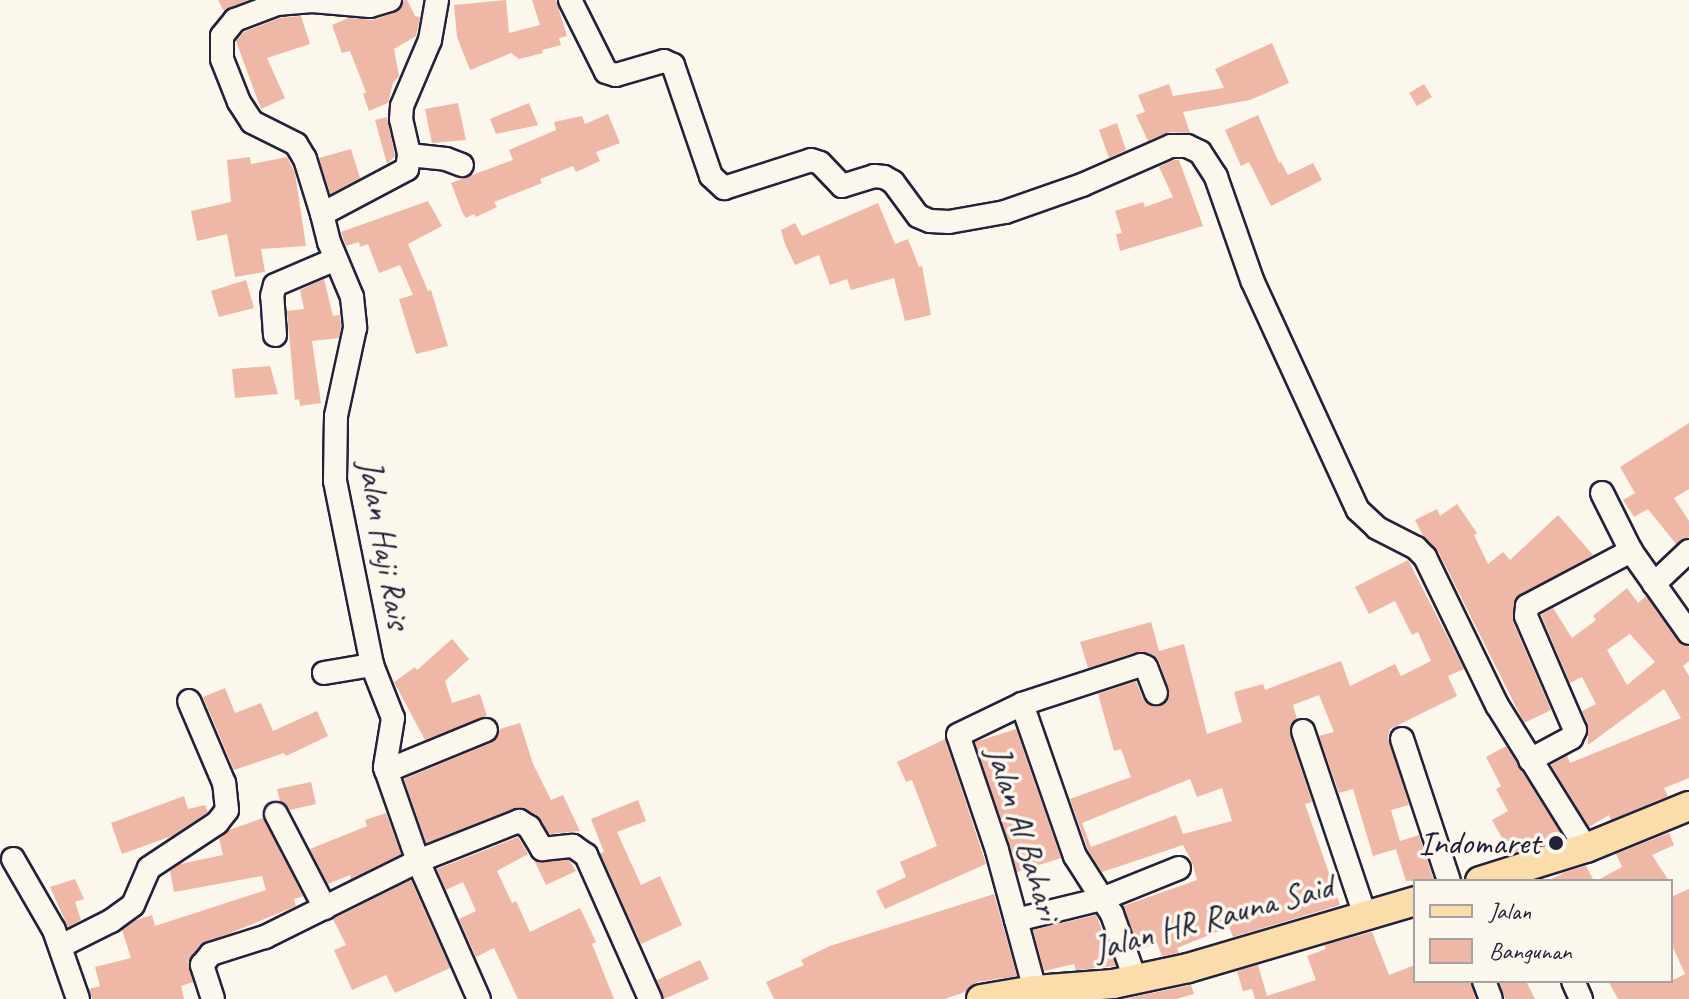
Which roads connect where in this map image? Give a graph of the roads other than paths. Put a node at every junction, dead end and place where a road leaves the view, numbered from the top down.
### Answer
1 (390, 0) edge
2 (437, 0) edge
3 (570, 0) edge
4 (409, 155) junction
5 (462, 165) dead end
6 (322, 214) junction
7 (336, 259) junction
8 (275, 335) dead end
9 (1602, 493) dead end
10 (1631, 551) junction
11 (1689, 551) edge
12 (1654, 584) junction
13 (1689, 633) edge
14 (372, 665) junction
15 (324, 673) dead end
16 (1156, 693) dead end
17 (189, 701) dead end
18 (1022, 704) junction
19 (486, 730) dead end
20 (1303, 731) dead end
21 (1402, 739) dead end
22 (1530, 760) junction
23 (386, 771) junction
24 (1689, 806) edge
25 (276, 814) dead end
26 (1586, 848) junction
27 (13, 859) dead end
28 (418, 861) junction
29 (1179, 868) dead end
30 (1529, 873) edge
31 (1448, 879) edge
32 (1492, 879) edge
33 (1102, 899) junction
34 (1413, 902) edge
35 (325, 908) junction
36 (1365, 915) junction
37 (1016, 920) junction
38 (61, 946) junction
39 (1122, 987) edge
40 (1035, 990) junction
41 (78, 999) edge
42 (213, 999) edge
43 (479, 999) edge
44 (650, 999) edge
45 (981, 999) edge

1 - 6 street, Jalan Haji Rais
2 - 4 street
3 - 22 street
4 - 5 street
4 - 6 street
6 - 7 street, Jalan Haji Rais
7 - 8 street
7 - 14 street, Jalan Haji Rais
9 - 10 street
10 - 12 street
10 - 22 street
11 - 12 street
12 - 13 street
14 - 15 street
14 - 23 street, Jalan Haji Rais
16 - 18 street, Jalan Al Bahari
17 - 38 street
18 - 33 street
18 - 37 street, Jalan Al Bahari
19 - 23 street
20 - 36 street
21 - 31 street
22 - 26 street
23 - 28 street, Jalan Haji Rais
24 - 26 main road
25 - 35 street
26 - 30 main road
27 - 38 street
28 - 35 street
28 - 43 street, Jalan Haji Rais
28 - 44 street
29 - 33 street
30 - 32 main road
33 - 37 street
33 - 39 street
34 - 36 main road, Jalan HR Rauna Said
35 - 42 street
36 - 39 main road, Jalan HR Rauna Said
37 - 40 street, Jalan Al Bahari
38 - 41 street
39 - 40 main road, Jalan HR Rauna Said
40 - 45 main road, Jalan HR Rauna Said

